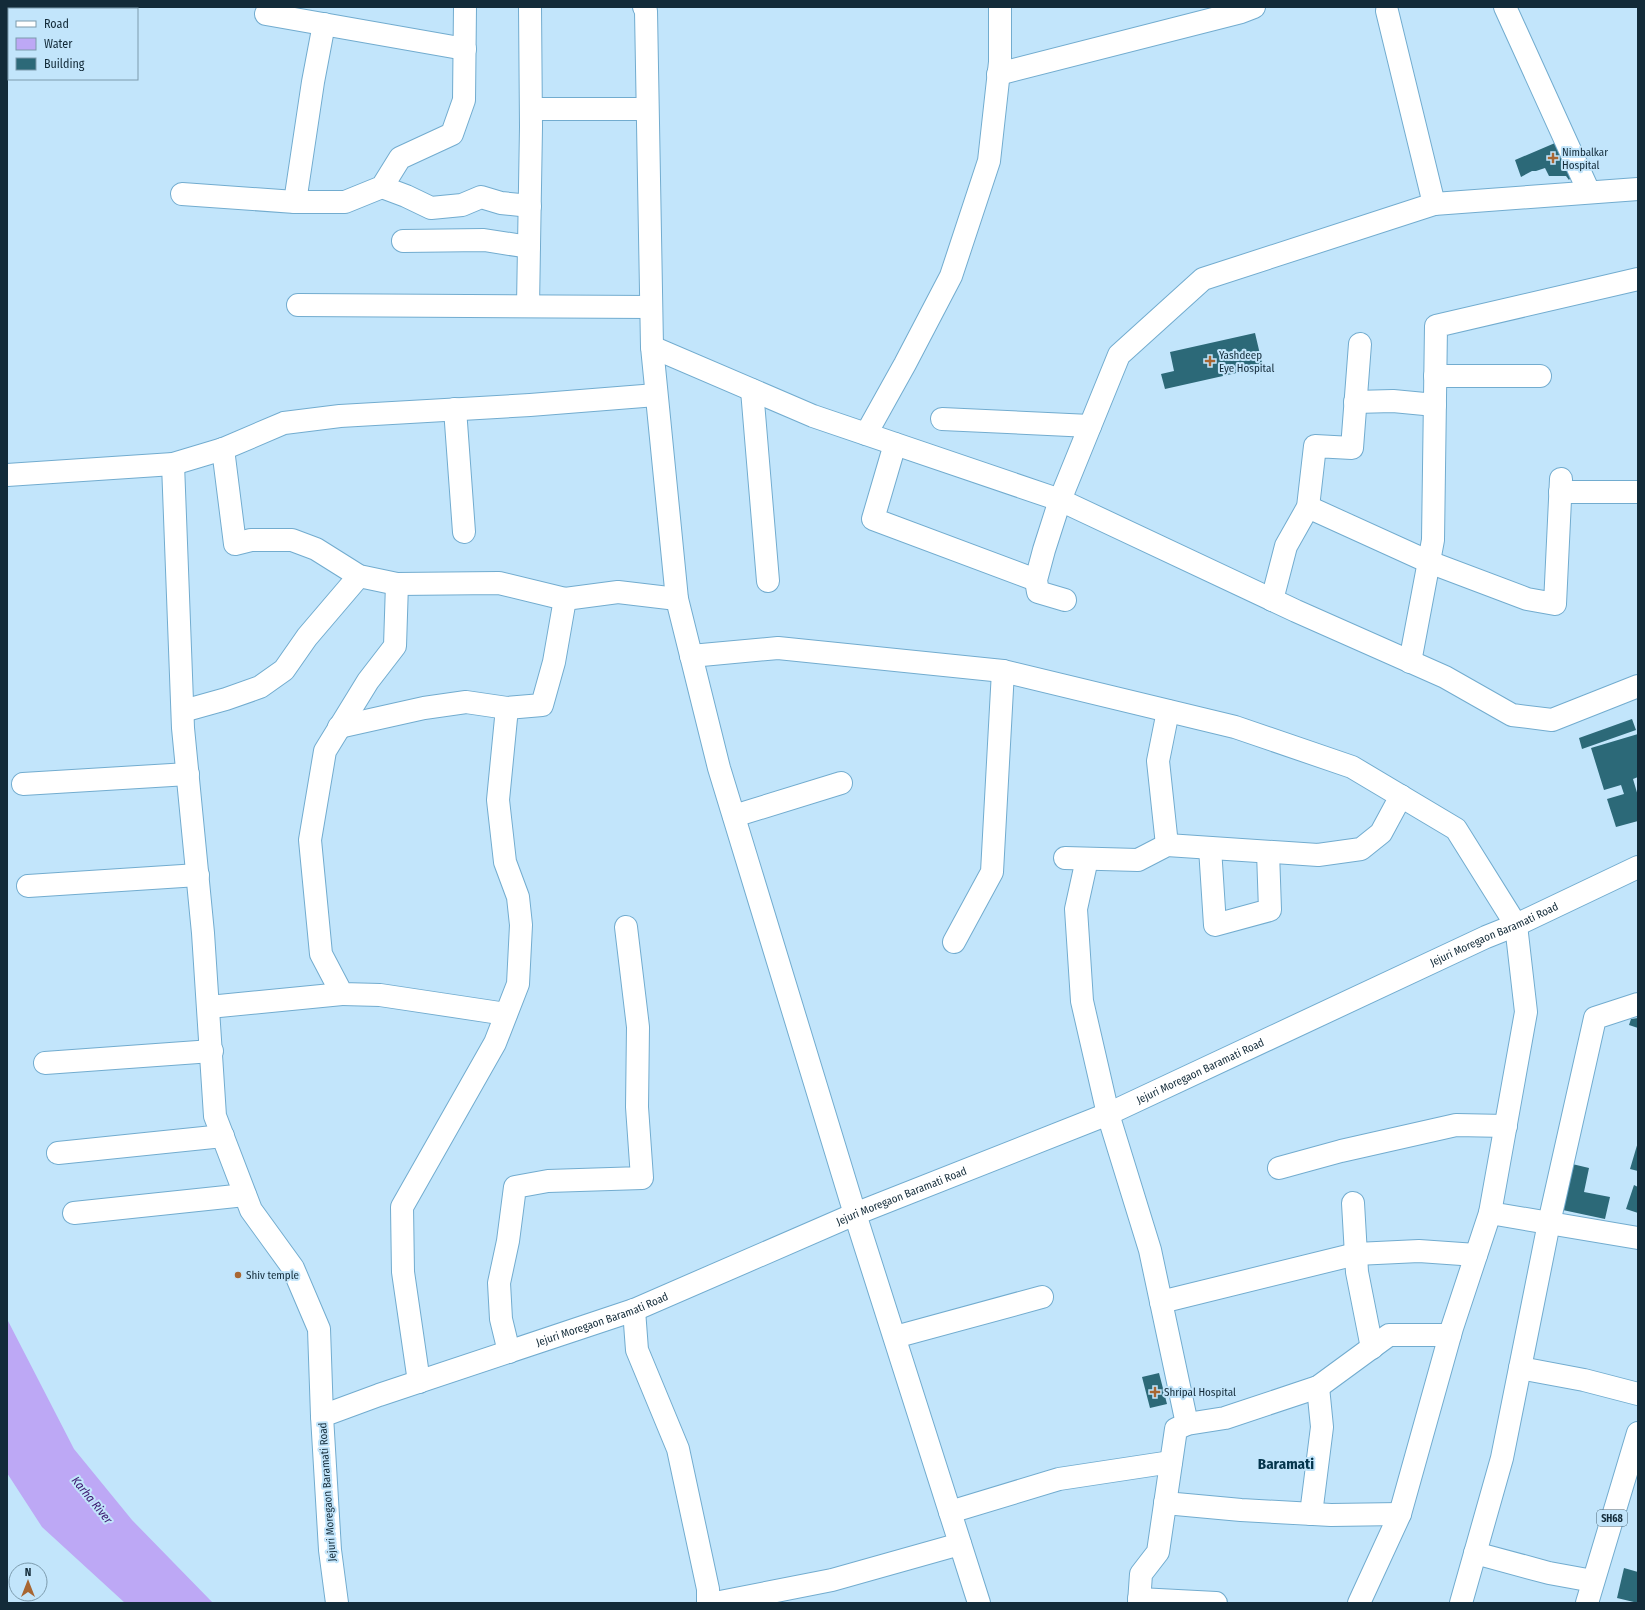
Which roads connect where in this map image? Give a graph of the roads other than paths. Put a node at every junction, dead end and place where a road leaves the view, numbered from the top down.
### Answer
1 (465, 7) edge
2 (530, 7) edge
3 (644, 7) edge
4 (1000, 7) edge
5 (1254, 7) edge
6 (1505, 7) edge
7 (1387, 11) dead end
8 (266, 14) dead end
9 (324, 24) junction
10 (465, 49) junction
11 (998, 74) junction
12 (531, 109) junction
13 (647, 109) junction
14 (382, 187) junction
15 (1638, 189) edge
16 (1590, 192) junction
17 (182, 194) dead end
18 (295, 202) junction
19 (1434, 204) junction
20 (530, 206) junction
21 (403, 241) dead end
22 (529, 247) junction
23 (1638, 279) edge
24 (298, 305) dead end
25 (528, 306) junction
26 (651, 306) junction
27 (1360, 344) dead end
28 (652, 347) junction
29 (1435, 376) junction
30 (1540, 376) dead end
31 (752, 390) junction
32 (656, 396) junction
33 (1355, 402) junction
34 (1435, 405) junction
35 (455, 409) junction
36 (942, 419) dead end
37 (1090, 426) junction
38 (866, 434) junction
39 (895, 444) junction
40 (223, 449) junction
41 (173, 464) junction
42 (7, 475) edge
43 (1638, 492) edge
44 (1060, 500) junction
45 (1308, 507) junction
46 (464, 532) dead end
47 (1428, 562) junction
48 (359, 576) junction
49 (1036, 580) junction
50 (768, 581) dead end
51 (397, 584) junction
52 (565, 599) junction
53 (677, 599) junction
54 (1065, 600) dead end
55 (1272, 600) junction
56 (691, 656) junction
57 (1410, 662) junction
58 (1003, 671) junction
59 (1638, 686) edge
60 (507, 708) junction
61 (183, 711) junction
62 (1168, 711) junction
63 (339, 727) junction
64 (188, 774) junction
65 (841, 783) dead end
66 (23, 784) dead end
67 (1401, 796) junction
68 (734, 816) junction
69 (1168, 845) junction
70 (1210, 848) junction
71 (1268, 852) junction
72 (1065, 858) dead end
73 (1087, 859) junction
74 (1638, 867) edge
75 (198, 875) junction
76 (28, 886) dead end
77 (1516, 925) junction
78 (626, 927) dead end
79 (954, 942) dead end
80 (342, 994) junction
81 (1638, 1004) edge
82 (209, 1007) junction
83 (506, 1014) junction
84 (212, 1051) junction
85 (45, 1063) dead end
86 (1108, 1114) junction
87 (1506, 1126) junction
88 (223, 1136) junction
89 (58, 1152) dead end
90 (1279, 1168) dead end
91 (245, 1195) junction
92 (1353, 1203) dead end
93 (74, 1213) dead end
94 (1490, 1213) junction
95 (856, 1214) junction
96 (1549, 1223) junction
97 (1638, 1238) edge
98 (1356, 1254) junction
99 (1476, 1255) junction
100 (1042, 1297) dead end
101 (1162, 1302) junction
102 (634, 1310) junction
103 (1450, 1336) junction
104 (895, 1337) junction
105 (1372, 1348) junction
106 (509, 1352) junction
107 (1520, 1368) junction
108 (419, 1382) junction
109 (1318, 1387) junction
110 (1638, 1394) edge
111 (322, 1416) junction
112 (1187, 1424) junction
113 (1638, 1433) edge
114 (1171, 1462) junction
115 (1165, 1503) junction
116 (950, 1512) junction
117 (1311, 1514) junction
118 (1400, 1514) junction
119 (960, 1544) junction
120 (1475, 1553) junction
121 (1594, 1581) junction
122 (1139, 1601) edge
123 (337, 1603) edge
124 (708, 1603) edge
125 (715, 1603) edge
126 (979, 1603) edge
127 (1216, 1603) edge
128 (1359, 1603) edge
129 (1461, 1603) edge
130 (1587, 1603) edge

1 - 10 street
2 - 12 street
3 - 13 street
4 - 11 street
5 - 11 street
6 - 16 street
7 - 19 street
8 - 9 street
9 - 10 street
9 - 18 street
10 - 14 street
11 - 38 street
12 - 13 street
12 - 20 street
13 - 26 street
14 - 18 street
14 - 20 street
15 - 16 street
16 - 19 street
17 - 18 street
19 - 37 street
20 - 22 street
21 - 22 street
22 - 25 street
23 - 29 street
24 - 25 street
25 - 26 street
26 - 28 street
27 - 33 street
28 - 31 street
28 - 32 street
29 - 30 street
29 - 34 street
31 - 38 street
31 - 50 street
32 - 35 street
32 - 53 street
33 - 34 street
33 - 45 street
34 - 47 street
35 - 40 street
35 - 46 street
36 - 37 street
37 - 44 street
38 - 39 street
39 - 44 street
39 - 49 street
40 - 41 street
40 - 48 street
41 - 42 street
41 - 61 street
43 - 47 street
44 - 49 street
44 - 55 street
45 - 47 street
45 - 55 street
47 - 57 street
48 - 51 street
48 - 61 street
49 - 54 street
51 - 52 street
51 - 63 street
52 - 53 street
52 - 60 street
53 - 56 street
55 - 57 street
56 - 58 street
56 - 68 street
57 - 59 street
58 - 62 street
58 - 79 street
60 - 63 street
60 - 83 street
61 - 64 street
62 - 67 street
62 - 69 street
63 - 80 street
64 - 66 street
64 - 75 street
65 - 68 street
67 - 71 street
67 - 77 street
68 - 95 street
69 - 70 street
69 - 73 street
70 - 71 street
70 - 71 street
72 - 73 street
73 - 86 street
74 - 77 street, Jejuri Moregaon Baramati Road
75 - 76 street
75 - 82 street
77 - 86 street, Jejuri Moregaon Baramati Road
77 - 87 street
78 - 106 street
80 - 82 street
80 - 83 street
81 - 96 street
82 - 84 street
83 - 108 street
84 - 85 street
84 - 88 street
86 - 95 street, Jejuri Moregaon Baramati Road
86 - 101 street
87 - 90 street
87 - 94 street
88 - 89 street
88 - 91 street
91 - 93 street
91 - 111 street
92 - 98 street
94 - 96 street
94 - 99 street
95 - 102 street, Jejuri Moregaon Baramati Road
95 - 104 street
96 - 97 street
96 - 107 street
98 - 99 street
98 - 101 street
98 - 105 street
99 - 103 street
100 - 104 street
101 - 112 street
102 - 106 street, Jejuri Moregaon Baramati Road
102 - 124 street
103 - 105 street
103 - 118 street
104 - 116 street
105 - 109 street
106 - 108 street, Jejuri Moregaon Baramati Road
107 - 110 street
107 - 120 street
108 - 111 street, Jejuri Moregaon Baramati Road
109 - 112 street
109 - 117 street
111 - 123 street, Jejuri Moregaon Baramati Road
112 - 114 street
113 - 121 street, SH68
114 - 115 street
114 - 116 street
115 - 117 street
115 - 122 street
116 - 119 street
117 - 118 street
118 - 128 street
119 - 125 street
119 - 126 street
120 - 121 street
120 - 129 street
121 - 130 street, SH68
122 - 127 street

